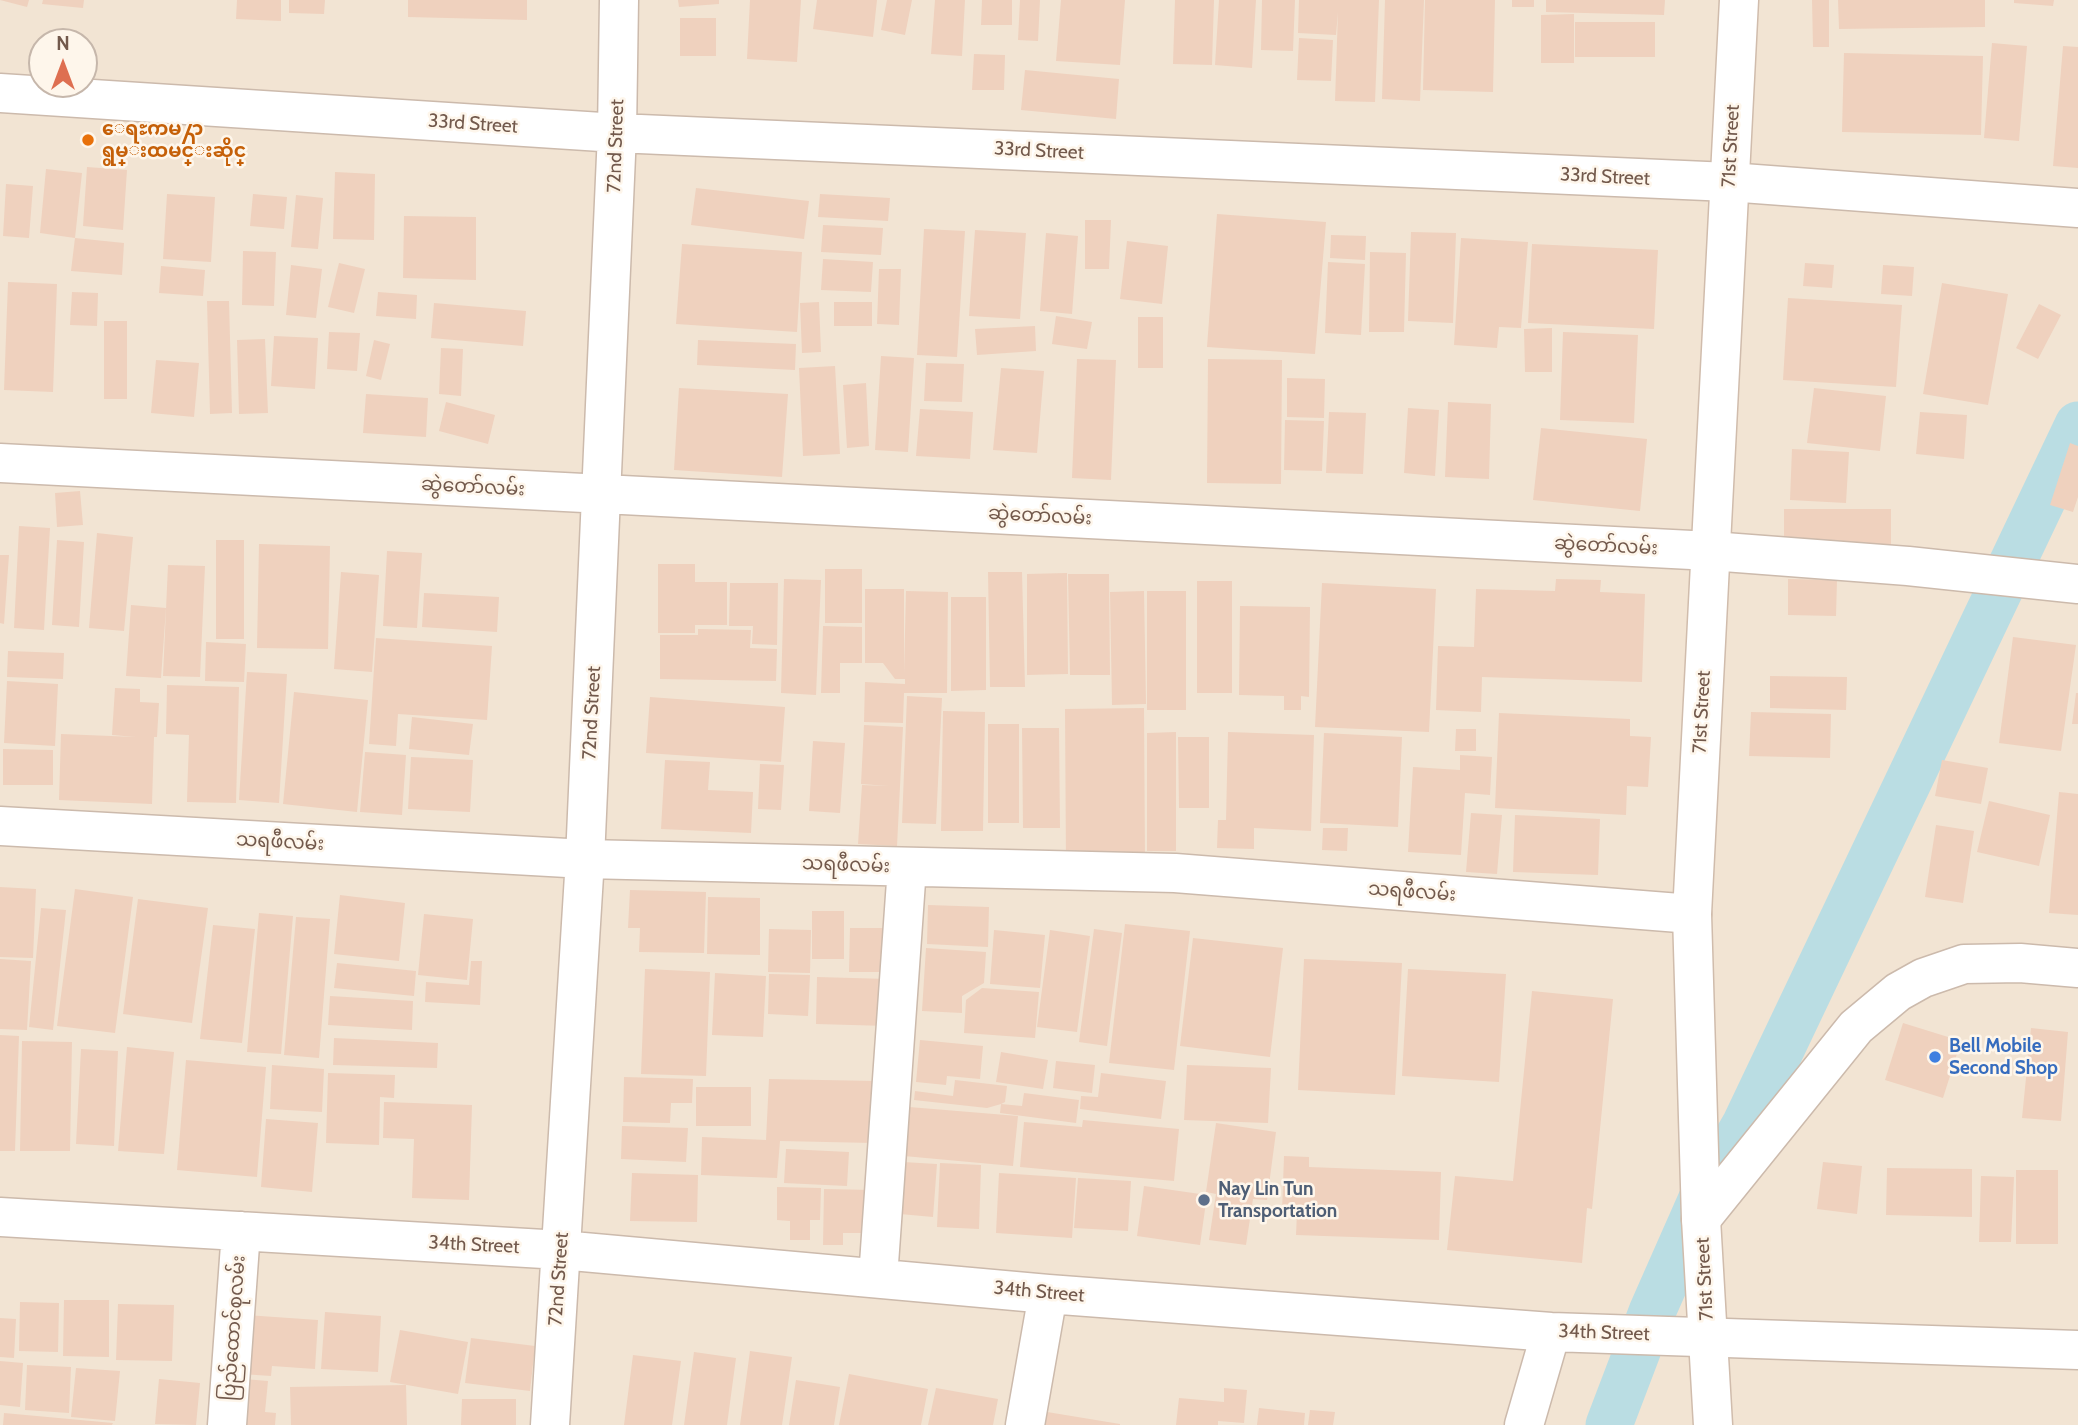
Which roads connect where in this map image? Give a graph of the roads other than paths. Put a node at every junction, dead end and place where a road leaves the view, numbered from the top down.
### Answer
1 (619, 0) edge
2 (1739, 0) edge
3 (0, 93) edge
4 (617, 133) junction
5 (1729, 182) junction
6 (2075, 207) edge
7 (0, 463) edge
8 (602, 493) junction
9 (1711, 551) junction
10 (2078, 584) edge
11 (0, 826) edge
12 (585, 859) junction
13 (908, 867) junction
14 (1692, 914) junction
15 (2078, 968) edge
16 (1701, 1216) junction
17 (0, 1217) edge
18 (241, 1231) junction
19 (561, 1250) junction
20 (878, 1278) junction
21 (1048, 1294) junction
22 (1562, 1332) junction
23 (1708, 1338) junction
24 (2078, 1350) edge
25 (227, 1425) edge
26 (550, 1425) edge
27 (1025, 1425) edge
28 (1524, 1425) edge
29 (1713, 1425) edge

1 - 4 street, 72nd Street
2 - 5 street, 71st Street
3 - 4 street, 33rd Street
4 - 5 street, 33rd Street
4 - 8 street, 72nd Street
5 - 6 street, 33rd Street
5 - 9 street, 71st Street
7 - 8 street, ဆွဲတော်လမ်း
8 - 9 street, ဆွဲတော်လမ်း
8 - 12 street, 72nd Street
9 - 10 street, ဆွဲတော်လမ်း
9 - 14 street, 71st Street
11 - 12 street, သရဖီလမ်း
12 - 13 street, သရဖီလမ်း
12 - 19 street, 72nd Street
13 - 14 street, သရဖီလမ်း
13 - 20 street
14 - 16 street, 71st Street
15 - 16 street
16 - 23 street, 71st Street
17 - 18 street, 34th Street
18 - 19 street, 34th Street
18 - 25 street, ပြည်ထောင်စုလမ်း
19 - 20 street, 34th Street
19 - 26 street, 72nd Street
20 - 21 street, 34th Street
21 - 22 street, 34th Street
21 - 27 street
22 - 23 street, 34th Street
22 - 28 street
23 - 24 street, 34th Street
23 - 29 street, 71st Street

